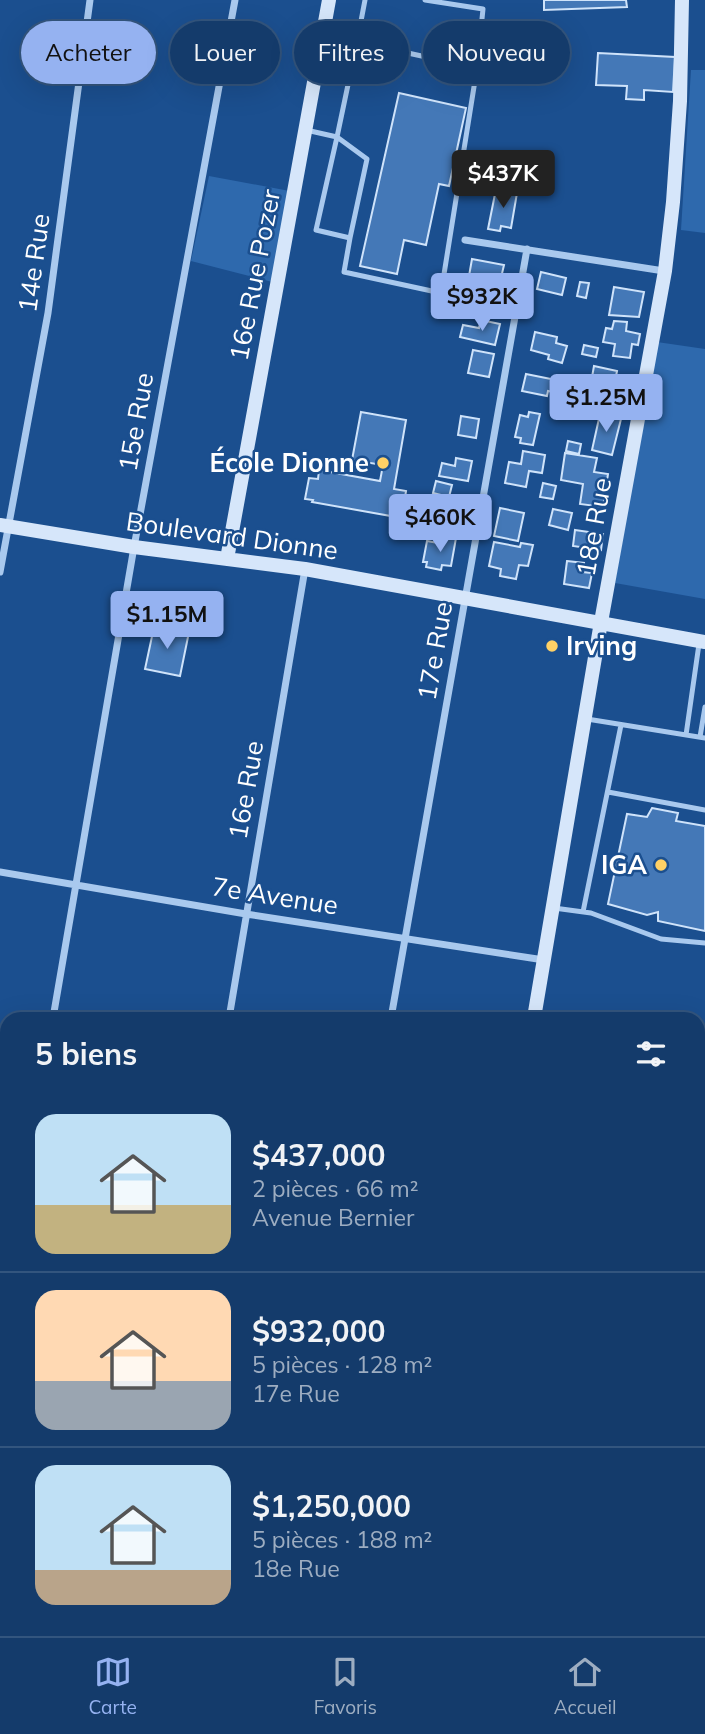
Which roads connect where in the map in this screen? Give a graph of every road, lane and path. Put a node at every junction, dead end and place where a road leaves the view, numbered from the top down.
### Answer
1 (90, 0) edge
2 (235, 0) edge
3 (329, 0) edge
4 (365, 0) edge
5 (425, 0) edge
6 (682, 0) edge
7 (361, 21) edge
8 (482, 21) edge
9 (348, 84) edge
10 (474, 84) edge
11 (306, 130) junction
12 (337, 137) junction
13 (350, 238) junction
14 (465, 240) dead end
15 (527, 249) junction
16 (665, 271) junction
17 (4, 526) edge
18 (134, 547) junction
19 (227, 559) junction
20 (305, 569) junction
21 (0, 572) edge
22 (466, 598) junction
23 (601, 622) junction
24 (702, 642) edge
25 (705, 707) edge
26 (585, 719) junction
27 (621, 725) junction
28 (686, 735) junction
29 (703, 738) edge
30 (608, 792) junction
31 (705, 810) edge
32 (0, 872) edge
33 (77, 886) junction
34 (554, 908) junction
35 (583, 912) junction
36 (246, 914) junction
37 (406, 937) junction
38 (705, 943) edge
39 (545, 960) junction
40 (54, 1012) edge
41 (230, 1012) edge
42 (392, 1012) edge
43 (535, 1012) edge

1 - 17 street, 14e Rue
2 - 18 street, 15e Rue
3 - 11 main road, 16e Rue Pozer
4 - 7 lane
5 - 8 lane
6 - 16 main road, 18e Rue
9 - 12 lane
10 - 13 lane
11 - 12 lane
11 - 19 main road, 16e Rue Pozer
12 - 13 lane
12 - 13 lane
14 - 15 street
15 - 16 street
15 - 22 street, 17e Rue
16 - 23 main road, 18e Rue
17 - 18 main road, Boulevard Dionne
17 - 21 street, 14e Rue
18 - 19 main road, Boulevard Dionne
18 - 33 street, 15e Rue
19 - 20 main road, Boulevard Dionne
20 - 22 main road, Boulevard Dionne
20 - 36 street, 16e Rue
22 - 23 main road, Boulevard Dionne
22 - 37 street, 17e Rue
23 - 24 main road, Boulevard Dionne
23 - 26 main road, 18e Rue
24 - 28 lane
25 - 29 lane
26 - 27 lane
26 - 34 main road, 18e Rue
27 - 28 lane
27 - 30 lane
28 - 29 lane
30 - 31 lane
30 - 35 lane
32 - 33 street, 7e Avenue
33 - 36 street, 7e Avenue
33 - 40 street, 15e Rue
34 - 35 lane
34 - 39 main road, 18e Rue
35 - 38 lane
36 - 37 street, 7e Avenue
36 - 41 street, 16e Rue
37 - 39 street, 7e Avenue
37 - 42 street, 17e Rue
39 - 43 main road, 18e Rue

